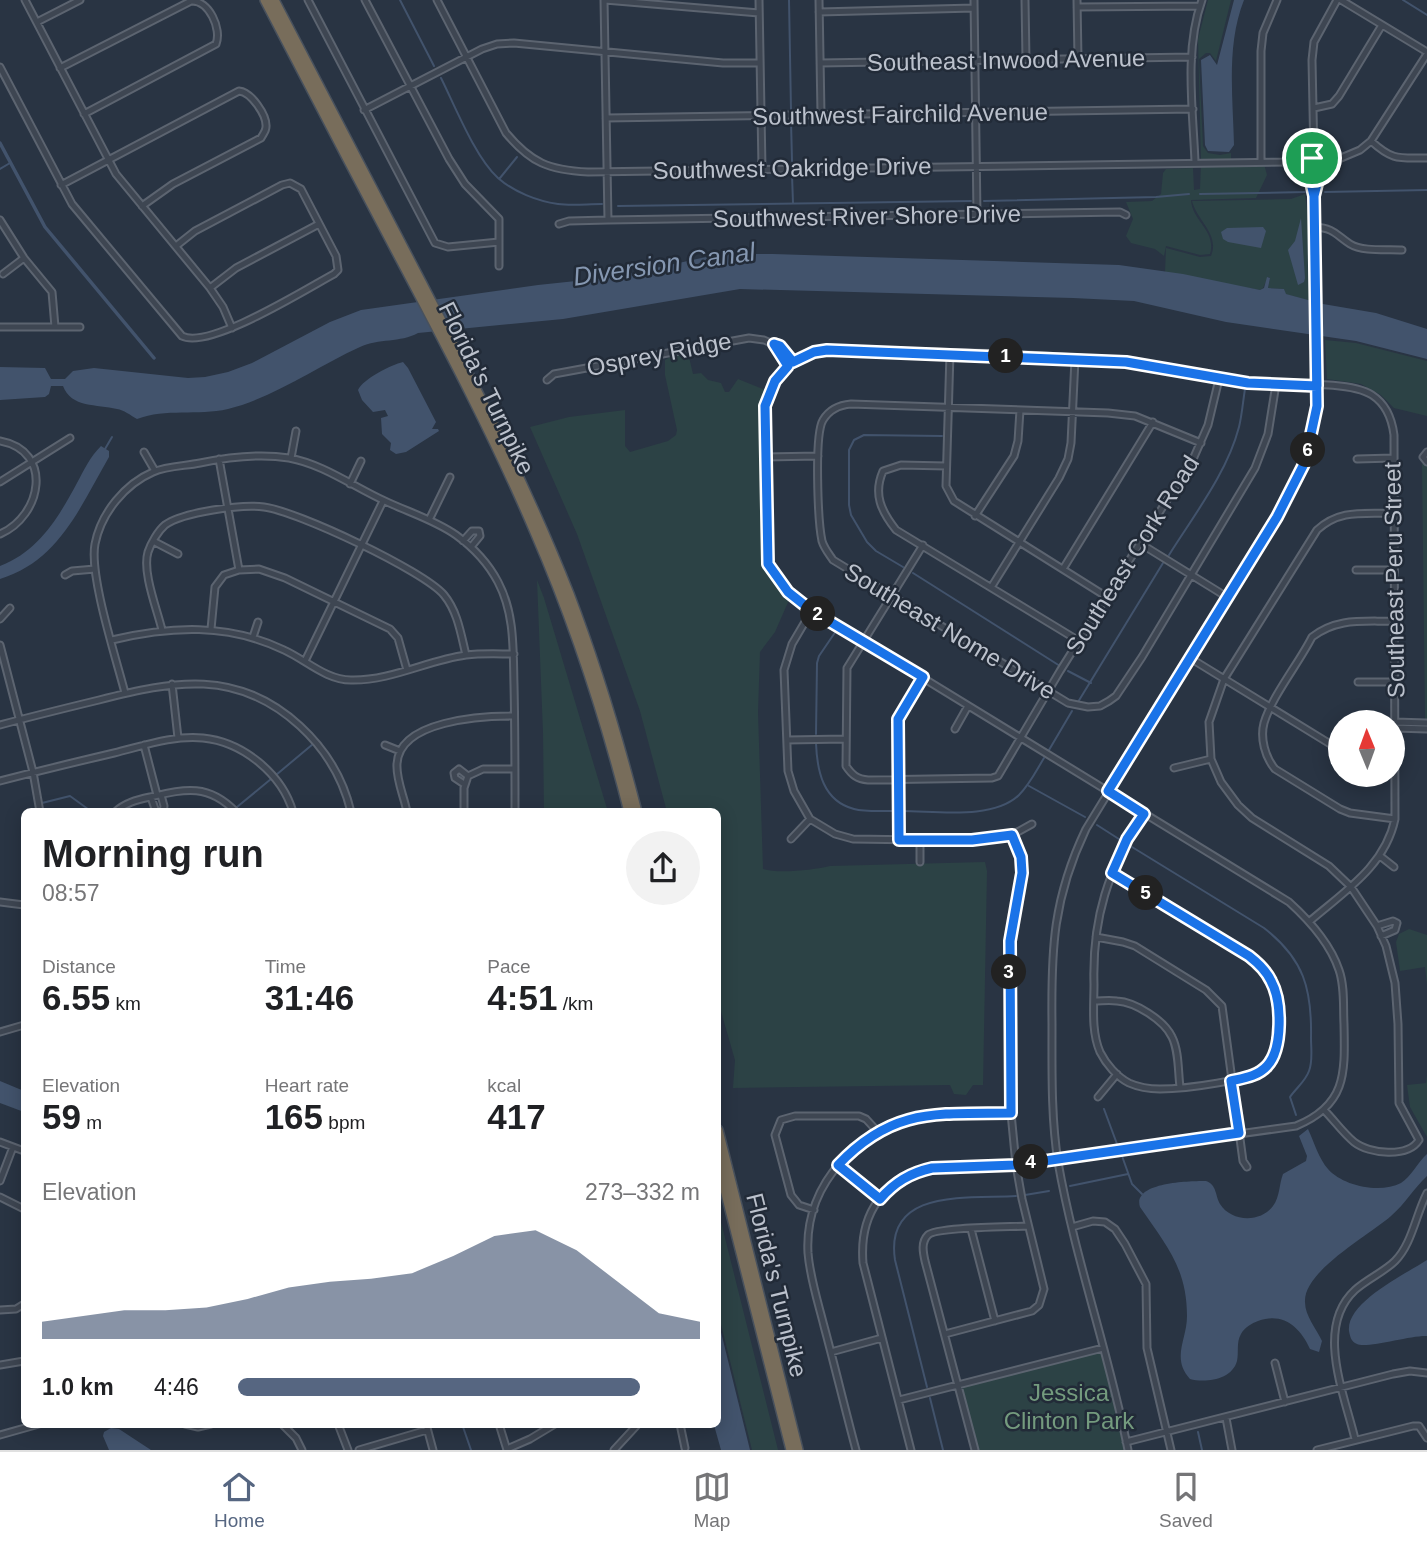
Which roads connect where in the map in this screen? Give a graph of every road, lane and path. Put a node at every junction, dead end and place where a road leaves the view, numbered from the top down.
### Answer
1 (25, 0) edge
2 (80, 0) edge
3 (265, 0) edge
4 (274, 0) edge
5 (308, 0) edge
6 (365, 0) edge
7 (437, 0) edge
8 (605, 0) edge
9 (759, 0) edge
10 (819, 0) edge
11 (974, 0) edge
12 (1025, 0) edge
13 (1277, 0) edge
14 (1339, 0) edge
15 (1201, 3) edge
16 (1077, 4) edge
17 (974, 8) junction
18 (819, 12) junction
19 (759, 13) junction
20 (37, 22) junction
21 (1382, 25) junction
22 (605, 52) junction
23 (1427, 53) edge
24 (466, 56) junction
25 (1192, 57) junction
26 (1078, 59) junction
27 (975, 60) junction
28 (1026, 60) junction
29 (820, 63) junction
30 (760, 64) junction
31 (0, 68) edge
32 (60, 68) junction
33 (410, 87) junction
34 (1314, 108) junction
35 (1193, 109) junction
36 (364, 110) junction
37 (975, 112) junction
38 (84, 114) junction
39 (821, 114) junction
40 (761, 116) junction
41 (606, 118) junction
42 (1371, 141) junction
43 (1340, 158) junction
44 (1427, 158) edge
45 (1314, 159) junction
46 (109, 160) junction
47 (1261, 161) junction
48 (1195, 162) junction
49 (1291, 162) junction
50 (976, 166) junction
51 (762, 168) junction
52 (1321, 169) junction
53 (1309, 170) junction
54 (607, 171) junction
55 (61, 185) junction
56 (1314, 196) junction
57 (142, 206) junction
58 (977, 215) junction
59 (1126, 215) dead end
60 (0, 220) edge
61 (608, 220) junction
62 (319, 224) junction
63 (559, 224) dead end
64 (1315, 226) junction
65 (499, 242) junction
66 (176, 246) junction
67 (1402, 250) dead end
68 (24, 258) junction
69 (499, 266) dead end
70 (3, 274) dead end
71 (210, 288) junction
72 (422, 293) junction
73 (0, 327) edge
74 (55, 327) junction
75 (80, 327) dead end
76 (232, 328) junction
77 (445, 336) junction
78 (950, 353) junction
79 (1075, 359) junction
80 (791, 364) junction
81 (1219, 379) junction
82 (547, 380) dead end
83 (1276, 384) junction
84 (1317, 386) junction
85 (949, 407) junction
86 (1020, 410) junction
87 (1071, 412) junction
88 (1153, 422) junction
89 (296, 431) dead end
90 (70, 438) dead end
91 (0, 441) edge
92 (1201, 443) junction
93 (144, 452) dead end
94 (1427, 452) edge
95 (818, 456) junction
96 (765, 457) junction
97 (291, 458) junction
98 (1393, 458) junction
99 (219, 459) junction
100 (1357, 459) dead end
101 (362, 461) dead end
102 (31, 462) junction
103 (1427, 462) edge
104 (946, 466) junction
105 (155, 471) junction
106 (450, 477) dead end
107 (0, 482) edge
108 (350, 484) junction
109 (383, 500) junction
110 (228, 509) junction
111 (1393, 513) junction
112 (975, 516) junction
113 (429, 520) junction
114 (0, 534) edge
115 (153, 541) junction
116 (463, 541) junction
117 (1020, 543) junction
118 (1140, 544) junction
119 (923, 545) junction
120 (361, 547) junction
121 (471, 547) junction
122 (178, 554) dead end
123 (95, 569) junction
124 (1063, 569) junction
125 (239, 570) junction
126 (1356, 570) dead end
127 (1394, 570) junction
128 (65, 575) dead end
129 (1192, 575) junction
130 (992, 586) junction
131 (891, 596) junction
132 (1107, 597) junction
133 (1227, 597) junction
134 (333, 601) junction
135 (10, 608) dead end
136 (812, 611) junction
137 (0, 619) edge
138 (1395, 621) junction
139 (258, 622) dead end
140 (211, 629) junction
141 (162, 630) junction
142 (253, 637) junction
143 (112, 640) junction
144 (864, 641) junction
145 (1079, 641) junction
146 (0, 645) edge
147 (514, 654) junction
148 (466, 655) junction
149 (1189, 658) junction
150 (305, 660) junction
151 (3, 667) edge
152 (407, 670) junction
153 (923, 677) junction
154 (1224, 679) junction
155 (1358, 682) dead end
156 (1396, 682) junction
157 (172, 684) junction
158 (1048, 691) junction
159 (125, 693) junction
160 (968, 706) junction
161 (1271, 708) junction
162 (1395, 710) edge
163 (514, 716) junction
164 (19, 720) junction
165 (1427, 723) edge
166 (1405, 724) edge
167 (0, 725) edge
168 (1405, 726) edge
169 (955, 729) dead end
170 (1427, 729) edge
171 (178, 738) junction
172 (1021, 738) junction
173 (845, 739) junction
174 (787, 740) junction
175 (1328, 743) edge
176 (144, 745) junction
177 (385, 745) dead end
178 (400, 751) junction
179 (1212, 759) junction
180 (1174, 768) dead end
181 (515, 769) junction
182 (33, 772) junction
183 (468, 776) junction
184 (0, 781) edge
185 (898, 781) junction
186 (464, 784) junction
187 (1395, 788) edge
188 (1108, 791) junction
189 (156, 796) junction
190 (39, 808) edge
191 (121, 808) edge
192 (156, 808) edge
193 (164, 808) edge
194 (232, 808) edge
195 (291, 808) edge
196 (350, 808) edge
197 (406, 808) edge
198 (464, 808) edge
199 (515, 808) edge
200 (628, 808) edge
201 (636, 808) edge
202 (1144, 814) junction
203 (810, 819) junction
204 (1395, 819) junction
205 (1032, 824) dead end
206 (1012, 835) junction
207 (791, 839) dead end
208 (899, 840) junction
209 (920, 841) junction
210 (1380, 856) junction
211 (920, 862) dead end
212 (1394, 867) dead end
213 (1112, 873) junction
214 (1350, 887) junction
215 (0, 902) edge
216 (21, 905) edge
217 (1310, 921) junction
218 (1377, 926) junction
219 (1381, 936) junction
220 (1096, 937) junction
221 (1094, 1001) junction
222 (21, 1026) edge
223 (0, 1032) edge
224 (1117, 1074) junction
225 (1231, 1081) junction
226 (1180, 1087) junction
227 (1098, 1097) dead end
228 (1324, 1110) junction
229 (1011, 1113) junction
230 (877, 1131) junction
231 (1239, 1133) junction
232 (0, 1142) edge
233 (721, 1142) edge
234 (13, 1147) junction
235 (21, 1150) edge
236 (1058, 1159) junction
237 (838, 1165) junction
238 (1016, 1165) junction
239 (1247, 1167) dead end
240 (721, 1174) edge
241 (0, 1181) edge
242 (1427, 1193) edge
243 (0, 1197) edge
244 (880, 1199) junction
245 (21, 1208) edge
246 (814, 1210) junction
247 (1027, 1226) junction
248 (1072, 1227) junction
249 (971, 1230) junction
250 (21, 1306) edge
251 (0, 1310) edge
252 (995, 1321) junction
253 (945, 1334) junction
254 (882, 1338) junction
255 (1103, 1348) junction
256 (831, 1352) junction
257 (21, 1362) edge
258 (1275, 1363) dead end
259 (0, 1365) edge
260 (1427, 1373) edge
261 (958, 1385) junction
262 (1343, 1387) junction
263 (899, 1400) junction
264 (1285, 1402) junction
265 (1226, 1418) junction
266 (25, 1428) edge
267 (288, 1428) edge
268 (340, 1428) edge
269 (424, 1428) edge
270 (427, 1428) edge
271 (500, 1428) edge
272 (548, 1428) edge
273 (634, 1428) edge
274 (681, 1428) edge
275 (1169, 1432) junction
276 (0, 1435) edge
277 (1427, 1438) edge
278 (1355, 1439) junction
279 (1126, 1441) junction
280 (1335, 1447) edge
281 (685, 1448) dead end
282 (507, 1449) edge
283 (302, 1450) edge
284 (348, 1450) edge
285 (359, 1450) edge
286 (433, 1450) edge
287 (614, 1450) edge
288 (791, 1450) edge
289 (798, 1450) edge
290 (856, 1450) edge
291 (911, 1450) edge
292 (975, 1450) edge
293 (1128, 1450) edge
294 (1171, 1450) edge
295 (1232, 1450) edge
296 (1317, 1450) edge

1 - 20 street
2 - 20 street
3 - 72 highway, Florida's Turnpike
4 - 72 highway, Florida's Turnpike
5 - 36 street
6 - 33 street
7 - 24 street, Southwest Oakridge Drive
8 - 19 street
8 - 22 street
9 - 19 street
10 - 18 street
11 - 17 street
12 - 28 street
13 - 47 street
14 - 21 street
14 - 34 street
15 - 16 street
15 - 25 street
16 - 26 street
17 - 18 street
17 - 27 street
18 - 29 street
19 - 30 street
20 - 32 street
21 - 23 street
21 - 34 street
22 - 24 street
22 - 30 street
22 - 41 street
23 - 42 street
24 - 33 street
24 - 54 street, Southwest Oakridge Drive
25 - 26 street, Southeast Inwood Avenue
25 - 35 street
26 - 28 street, Southeast Inwood Avenue
27 - 28 street, Southeast Inwood Avenue
27 - 29 street, Southeast Inwood Avenue
27 - 37 street
29 - 39 street
30 - 40 street
31 - 55 street
32 - 38 street
32 - 38 street
33 - 36 street
33 - 65 street
34 - 45 street
35 - 37 street, Southwest Fairchild Avenue
35 - 48 street
36 - 65 street
37 - 39 street, Southwest Fairchild Avenue
37 - 50 street
38 - 46 street
39 - 40 street, Southwest Fairchild Avenue
40 - 41 street, Southwest Fairchild Avenue
40 - 51 street
41 - 54 street
42 - 43 street
42 - 44 street
43 - 45 street
43 - 52 street
45 - 49 street
45 - 52 street
45 - 53 street
46 - 55 street
46 - 57 street
46 - 57 street
47 - 48 street, Southwest Oakridge Drive
47 - 49 street, Southwest Oakridge Drive
48 - 50 street, Southwest Oakridge Drive
49 - 53 street
50 - 51 street, Southwest Oakridge Drive
50 - 58 street
51 - 54 street, Southwest Oakridge Drive
52 - 53 street
52 - 56 street
53 - 56 street
54 - 61 street
55 - 76 street
56 - 64 street
57 - 66 street
58 - 59 street, Southwest River Shore Drive
58 - 61 street, Southwest River Shore Drive
60 - 68 street
61 - 63 street, Southwest River Shore Drive
62 - 66 street
62 - 71 street
62 - 76 street
64 - 67 street
64 - 84 street
65 - 69 street
66 - 71 street
68 - 70 street
68 - 74 street
71 - 76 street
72 - 77 highway, Florida's Turnpike
73 - 74 street
74 - 75 street
77 - 200 highway, Florida's Turnpike
77 - 201 highway, Florida's Turnpike
78 - 79 street, Southeast Peru Street
78 - 80 street, Southeast Peru Street
78 - 85 street
79 - 81 street, Southeast Peru Street
79 - 87 street
80 - 82 street, Osprey Ridge
80 - 96 street
81 - 83 street, Southeast Peru Street
81 - 92 street, Southeast Cork Road
83 - 84 street, Southeast Peru Street
83 - 129 street, Southeast Nome Drive
84 - 98 street, Southeast Peru Street
84 - 133 street
85 - 86 street, Southeast Nome Drive
85 - 95 street, Southeast Nome Drive
85 - 104 street
86 - 87 street, Southeast Nome Drive
86 - 112 street
87 - 88 street, Southeast Nome Drive
87 - 117 street
88 - 92 street, Southeast Nome Drive
88 - 124 street
89 - 97 street
90 - 102 street
91 - 102 street
92 - 118 street, Southeast Cork Road
93 - 105 street
94 - 103 street
95 - 96 street
95 - 131 street, Southeast Nome Drive
96 - 136 street
97 - 99 street
97 - 108 street
98 - 100 street
98 - 111 street, Southeast Peru Street
99 - 105 street
99 - 110 street
101 - 108 street
102 - 107 street
102 - 114 street
104 - 112 street
104 - 119 street
105 - 123 street
106 - 113 street
108 - 109 street
109 - 113 street
109 - 120 street
110 - 115 street
110 - 120 street
110 - 125 street
111 - 127 street, Southeast Peru Street
111 - 154 street
112 - 117 street
113 - 116 street
115 - 122 street
115 - 141 street
116 - 121 street
116 - 121 street
117 - 124 street
117 - 130 street
118 - 129 street
118 - 132 street, Southeast Cork Road
119 - 130 street
119 - 131 street, Southeast Cork Road
120 - 134 street
120 - 148 street
121 - 147 street
123 - 128 street
123 - 143 street
124 - 132 street
125 - 134 street
125 - 140 street
126 - 127 street
127 - 138 street, Southeast Peru Street
129 - 133 street
129 - 158 street, Southeast Nome Drive
130 - 145 street
131 - 144 street, Southeast Cork Road
131 - 158 street, Southeast Nome Drive
132 - 145 street, Southeast Cork Road
133 - 149 street
134 - 150 street
134 - 152 street
135 - 137 street
136 - 144 street
136 - 174 street
138 - 156 street, Southeast Peru Street
138 - 161 street
139 - 142 street
140 - 141 street
140 - 142 street
141 - 143 street
142 - 150 street
143 - 159 street
144 - 153 street
144 - 173 street, Southeast Cork Road
145 - 158 street, Southeast Cork Road
146 - 151 street
147 - 148 street
147 - 163 street
148 - 152 street
149 - 154 street
149 - 188 street
150 - 152 street
151 - 164 street
153 - 160 street
153 - 185 street
154 - 161 street
154 - 179 street
155 - 156 street
156 - 162 street, Southeast Peru Street
157 - 159 street
157 - 171 street
157 - 196 street
158 - 172 street, Southeast Cork Road
159 - 164 street
160 - 169 street
160 - 172 street
161 - 175 street
161 - 204 street
163 - 178 street
163 - 181 street
164 - 167 street
164 - 182 street
165 - 166 street
168 - 170 street
171 - 176 street
171 - 195 street
172 - 185 street, Southeast Cork Road
172 - 188 street
173 - 174 street
173 - 185 street, Southeast Cork Road
174 - 203 street
176 - 182 street
176 - 189 street
177 - 178 street
178 - 197 street
179 - 180 street
179 - 214 street
181 - 183 street
181 - 199 street
182 - 184 street
182 - 190 street
183 - 186 street
183 - 186 street
185 - 208 street
186 - 198 street
187 - 204 street, Southeast Peru Street
188 - 202 street
188 - 236 street
189 - 191 street
189 - 192 street
189 - 193 street
189 - 194 street
202 - 213 street
202 - 217 street
203 - 207 street
203 - 208 street
204 - 210 street, Southeast Peru Street
205 - 206 street
206 - 209 street
206 - 229 street
208 - 209 street
209 - 211 street
210 - 212 street
210 - 214 street, Southeast Peru Street
213 - 220 street
213 - 225 street
214 - 217 street, Southeast Peru Street
214 - 218 street
215 - 216 street
217 - 228 street
218 - 219 street
218 - 219 street
219 - 228 street
220 - 221 street
220 - 225 street
221 - 224 street
221 - 226 street
222 - 223 street
224 - 226 street
224 - 227 street
225 - 226 street
225 - 231 street
228 - 231 street
229 - 230 street
229 - 238 street
230 - 237 street
230 - 246 street
231 - 236 street
231 - 239 street
232 - 234 street
233 - 289 highway, Florida's Turnpike
234 - 235 street
234 - 241 street
236 - 238 street
236 - 248 street
237 - 244 street
237 - 246 street
238 - 244 street
238 - 247 street
240 - 288 highway, Florida's Turnpike
242 - 262 street
243 - 245 street
244 - 254 street
246 - 256 street
247 - 249 street
247 - 252 street
248 - 255 street
248 - 275 street
249 - 252 street
249 - 253 street
250 - 251 street
252 - 253 street
253 - 261 street
254 - 256 street
254 - 263 street
255 - 261 street
255 - 279 street
256 - 290 street
257 - 259 street
258 - 264 street
260 - 262 street
261 - 263 street
261 - 292 street
262 - 264 street
262 - 278 street
263 - 291 street
264 - 265 street
265 - 275 street
265 - 295 street
266 - 276 street
267 - 283 street
268 - 284 street
269 - 285 street
270 - 286 street
271 - 282 street
272 - 282 street
273 - 287 street
274 - 281 street
275 - 279 street
275 - 294 street
277 - 278 street
278 - 280 street
279 - 293 street
280 - 296 street

